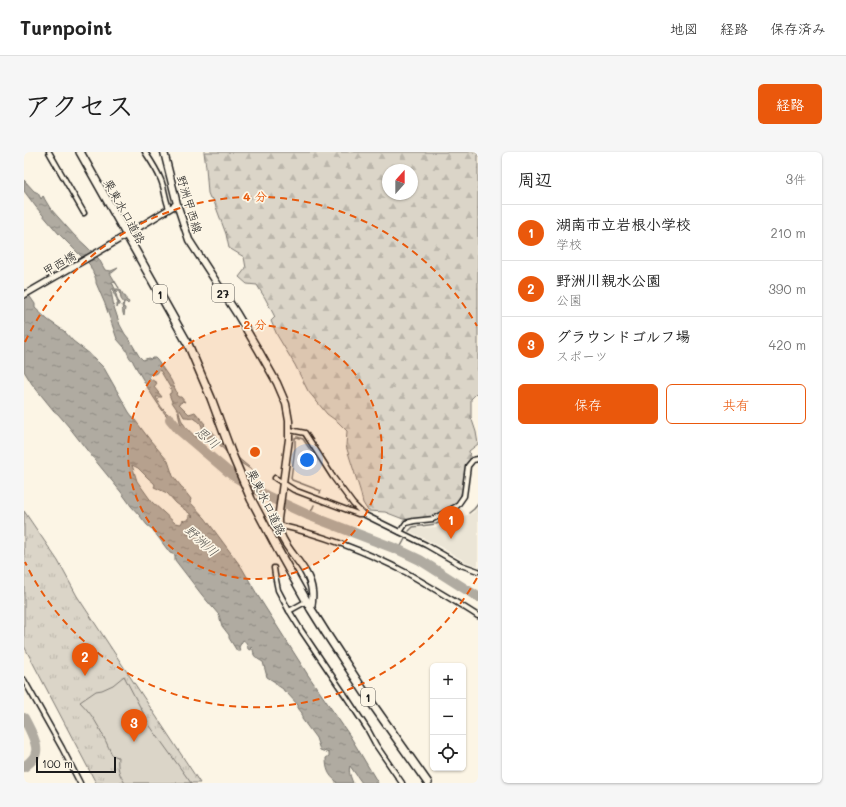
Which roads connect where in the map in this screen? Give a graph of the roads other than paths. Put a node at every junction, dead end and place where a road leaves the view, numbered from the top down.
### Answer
1 (49, 152) edge
2 (80, 152) edge
3 (145, 152) edge
4 (164, 152) edge
5 (162, 182) junction
6 (172, 182) junction
7 (177, 204) junction
8 (169, 208) junction
9 (84, 213) dead end
10 (126, 235) junction
11 (24, 295) edge
12 (290, 430) junction
13 (478, 459) edge
14 (275, 478) dead end
15 (283, 484) junction
16 (363, 514) junction
17 (278, 524) junction
18 (400, 532) junction
19 (274, 568) dead end
20 (478, 571) edge
21 (307, 602) junction
22 (311, 609) junction
23 (289, 611) junction
24 (478, 616) edge
25 (24, 680) edge
26 (80, 783) edge
27 (402, 783) edge
28 (428, 783) edge

1 - 9 street
2 - 10 highway, 栗東水口道路 / 1
3 - 5 street
4 - 6 main road, 野洲甲西線 / 27
5 - 6 street
5 - 8 street
6 - 7 main road, 野洲甲西線 / 27
7 - 8 street, 甲西橋
7 - 12 main road, 野洲甲西線 / 27
8 - 10 street, 甲西橋
10 - 11 street, 甲西橋
10 - 21 highway, 栗東水口道路 / 1
12 - 15 main road, 野洲甲西線 / 27
12 - 16 street
13 - 18 street
14 - 15 street
15 - 16 street
15 - 17 main road, 野洲甲西線 / 27
16 - 18 street
17 - 22 main road
17 - 24 street
18 - 20 street
19 - 23 street
21 - 22 highway, 栗東水口道路 / 1
21 - 23 street
22 - 28 highway, 栗東水口道路 / 1
23 - 27 street
25 - 26 street

